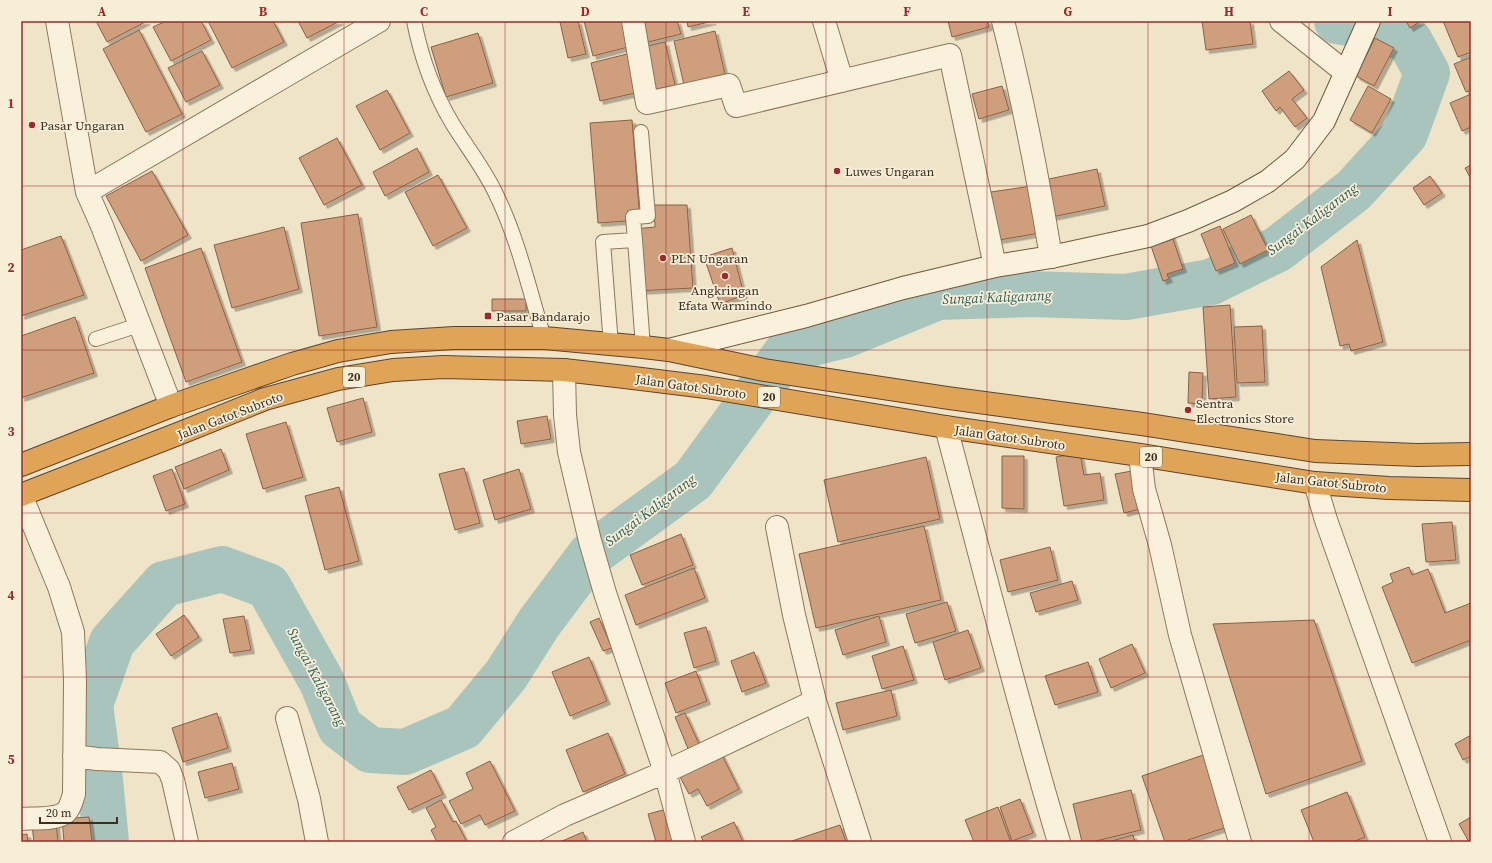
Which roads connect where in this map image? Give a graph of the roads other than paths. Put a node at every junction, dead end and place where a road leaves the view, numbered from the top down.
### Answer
1 (57, 21) edge
2 (379, 21) edge
3 (414, 21) edge
4 (633, 21) edge
5 (824, 21) edge
6 (1003, 21) edge
7 (1281, 21) edge
8 (1369, 21) edge
9 (1350, 63) junction
10 (842, 81) junction
11 (642, 132) dead end
12 (86, 192) junction
13 (635, 240) junction
14 (1051, 256) junction
15 (995, 266) junction
16 (139, 325) junction
17 (544, 338) junction
18 (96, 339) dead end
19 (611, 345) junction
20 (643, 347) junction
21 (669, 350) junction
22 (564, 370) junction
23 (172, 406) junction
24 (946, 428) junction
25 (1471, 454) edge
26 (1140, 455) junction
27 (21, 465) edge
28 (1315, 483) junction
29 (1471, 490) edge
30 (21, 495) edge
31 (777, 527) dead end
32 (815, 701) junction
33 (287, 718) dead end
34 (74, 756) junction
35 (665, 772) junction
36 (21, 819) edge
37 (187, 842) edge
38 (317, 842) edge
39 (514, 842) edge
40 (684, 842) edge
41 (860, 842) edge
42 (1059, 842) edge
43 (1240, 842) edge
44 (1440, 842) edge

1 - 12 street
2 - 12 street
3 - 17 lane
4 - 10 street
5 - 10 street
6 - 14 street
7 - 9 street
8 - 9 street
9 - 14 street
10 - 15 street
11 - 13 lane
12 - 16 street
13 - 19 lane
13 - 20 lane
14 - 15 street
15 - 21 street
16 - 18 lane
16 - 23 street
17 - 19 highway, Jalan Gatot Subroto / 20
17 - 23 highway, Jalan Gatot Subroto / 20
19 - 20 highway, Jalan Gatot Subroto / 20
20 - 21 highway, Jalan Gatot Subroto / 20
21 - 25 highway, Jalan Gatot Subroto / 20
22 - 24 highway, Jalan Gatot Subroto / 20
22 - 30 highway, Jalan Gatot Subroto / 20
22 - 35 street
23 - 27 highway, Jalan Gatot Subroto / 20
24 - 26 highway, Jalan Gatot Subroto / 20
24 - 42 street
26 - 28 highway, Jalan Gatot Subroto / 20
26 - 43 street
28 - 29 highway, Jalan Gatot Subroto / 20
28 - 44 street
30 - 34 street
31 - 32 street
32 - 35 street
32 - 41 street
33 - 38 street
34 - 36 street
34 - 37 street
35 - 39 street
35 - 40 street

